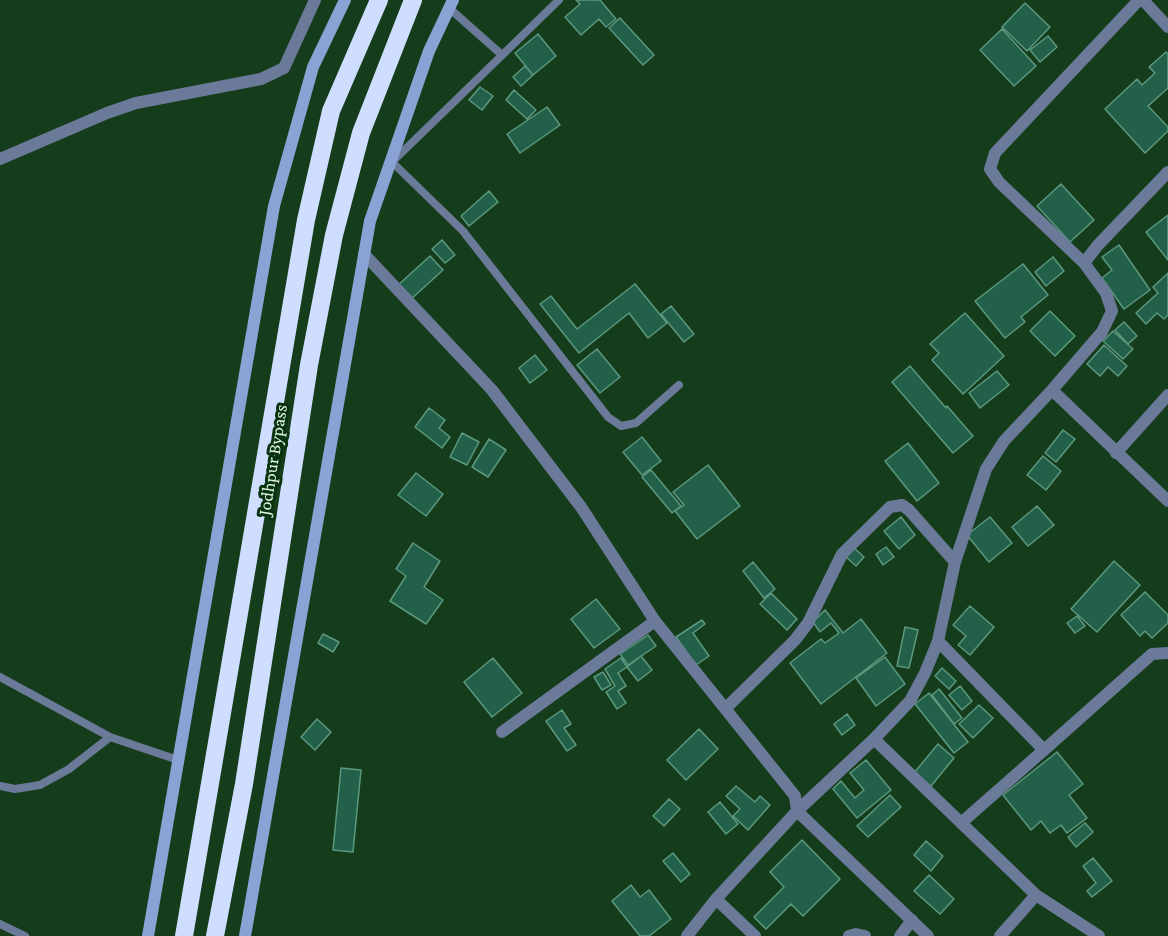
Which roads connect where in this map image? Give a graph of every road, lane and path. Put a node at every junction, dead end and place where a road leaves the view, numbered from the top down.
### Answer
1 (315, 0) edge
2 (345, 0) edge
3 (379, 0) edge
4 (413, 0) edge
5 (559, 0) edge
6 (1141, 0) edge
7 (451, 4) edge
8 (1168, 27) edge
9 (502, 55) junction
10 (0, 159) edge
11 (1168, 172) edge
12 (364, 254) junction
13 (1084, 263) junction
14 (679, 385) dead end
15 (1052, 390) junction
16 (1168, 395) edge
17 (1116, 453) junction
18 (1168, 501) edge
19 (955, 562) junction
20 (655, 621) junction
21 (938, 641) junction
22 (1168, 653) edge
23 (0, 677) edge
24 (726, 708) junction
25 (502, 732) dead end
26 (110, 737) junction
27 (874, 739) junction
28 (1044, 750) junction
29 (178, 760) junction
30 (0, 786) edge
31 (797, 811) junction
32 (961, 823) junction
33 (1036, 895) junction
34 (716, 899) junction
35 (912, 920) junction
36 (0, 924) edge
37 (25, 936) edge
38 (148, 936) edge
39 (184, 936) edge
40 (215, 936) edge
41 (245, 936) edge
42 (687, 936) edge
43 (755, 936) edge
44 (849, 936) edge
45 (865, 936) edge
46 (900, 936) edge
47 (928, 936) edge
48 (1000, 936) edge
49 (1099, 936) edge

1 - 10 street
2 - 29 street
3 - 39 highway, Jodhpur Bypass
4 - 40 highway, Jodhpur Bypass
5 - 9 lane
6 - 8 street
6 - 13 street
7 - 9 lane
7 - 12 street
9 - 14 lane
11 - 13 street
12 - 20 street
12 - 41 street
13 - 15 street
15 - 17 street
15 - 19 street
16 - 17 street
17 - 18 street
19 - 21 street
19 - 24 street
20 - 24 street
20 - 25 street
21 - 27 street
21 - 28 street
22 - 28 street
23 - 26 lane
24 - 31 street
26 - 29 lane
26 - 30 lane
27 - 31 street
27 - 32 street
28 - 32 street
29 - 38 street
31 - 34 street
31 - 35 street
32 - 33 street
33 - 48 street
33 - 49 street
34 - 42 street
34 - 43 street
35 - 46 street
35 - 47 street
36 - 37 lane
44 - 45 street

